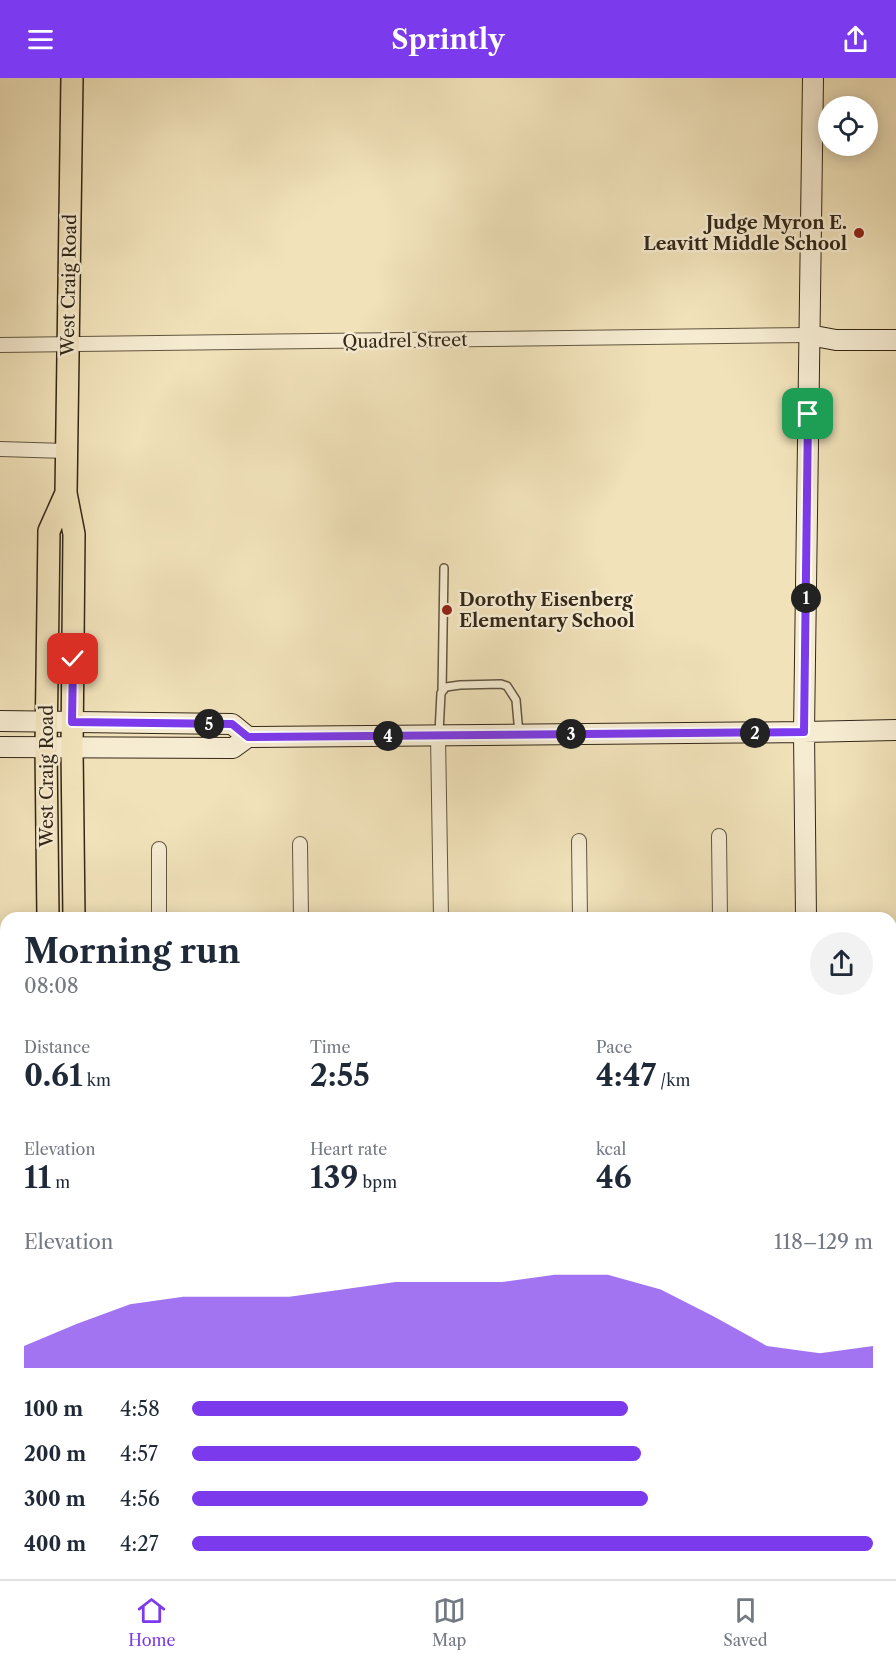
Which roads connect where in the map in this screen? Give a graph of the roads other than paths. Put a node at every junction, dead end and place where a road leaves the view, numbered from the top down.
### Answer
1 (72, 78) edge
2 (813, 78) edge
3 (896, 330) edge
4 (810, 335) junction
5 (896, 340) edge
6 (0, 345) edge
7 (68, 345) junction
8 (0, 449) edge
9 (66, 451) junction
10 (66, 493) junction
11 (444, 568) dead end
12 (442, 692) junction
13 (0, 721) edge
14 (46, 722) junction
15 (72, 722) junction
16 (896, 730) edge
17 (804, 732) junction
18 (519, 735) junction
19 (438, 736) junction
20 (248, 737) junction
21 (0, 747) edge
22 (46, 748) junction
23 (72, 748) junction
24 (719, 836) dead end
25 (579, 841) dead end
26 (300, 844) dead end
27 (159, 849) dead end
28 (48, 912) edge
29 (74, 912) edge
30 (159, 912) edge
31 (301, 912) edge
32 (441, 912) edge
33 (580, 912) edge
34 (720, 912) edge
35 (806, 912) edge

1 - 7 main road, West Craig Road
2 - 4 main road
3 - 4 main road, Quadrel Street
4 - 5 main road, Quadrel Street
4 - 7 street, Quadrel Street
4 - 17 main road
6 - 7 street, Quadrel Street
7 - 9 main road, West Craig Road
8 - 9 street
9 - 10 main road, West Craig Road
10 - 14 main road, West Craig Road
10 - 15 main road, West Craig Road
11 - 12 lane
12 - 18 lane
12 - 19 lane
13 - 14 main road
14 - 15 main road
14 - 22 main road, West Craig Road
15 - 20 main road
15 - 23 main road, West Craig Road
16 - 17 main road
17 - 18 main road
17 - 35 main road
18 - 19 main road
19 - 20 main road
19 - 32 street
20 - 23 main road
21 - 22 main road
22 - 23 main road
22 - 28 main road, West Craig Road
23 - 29 main road, West Craig Road
24 - 34 street
25 - 33 street
26 - 31 street
27 - 30 street

